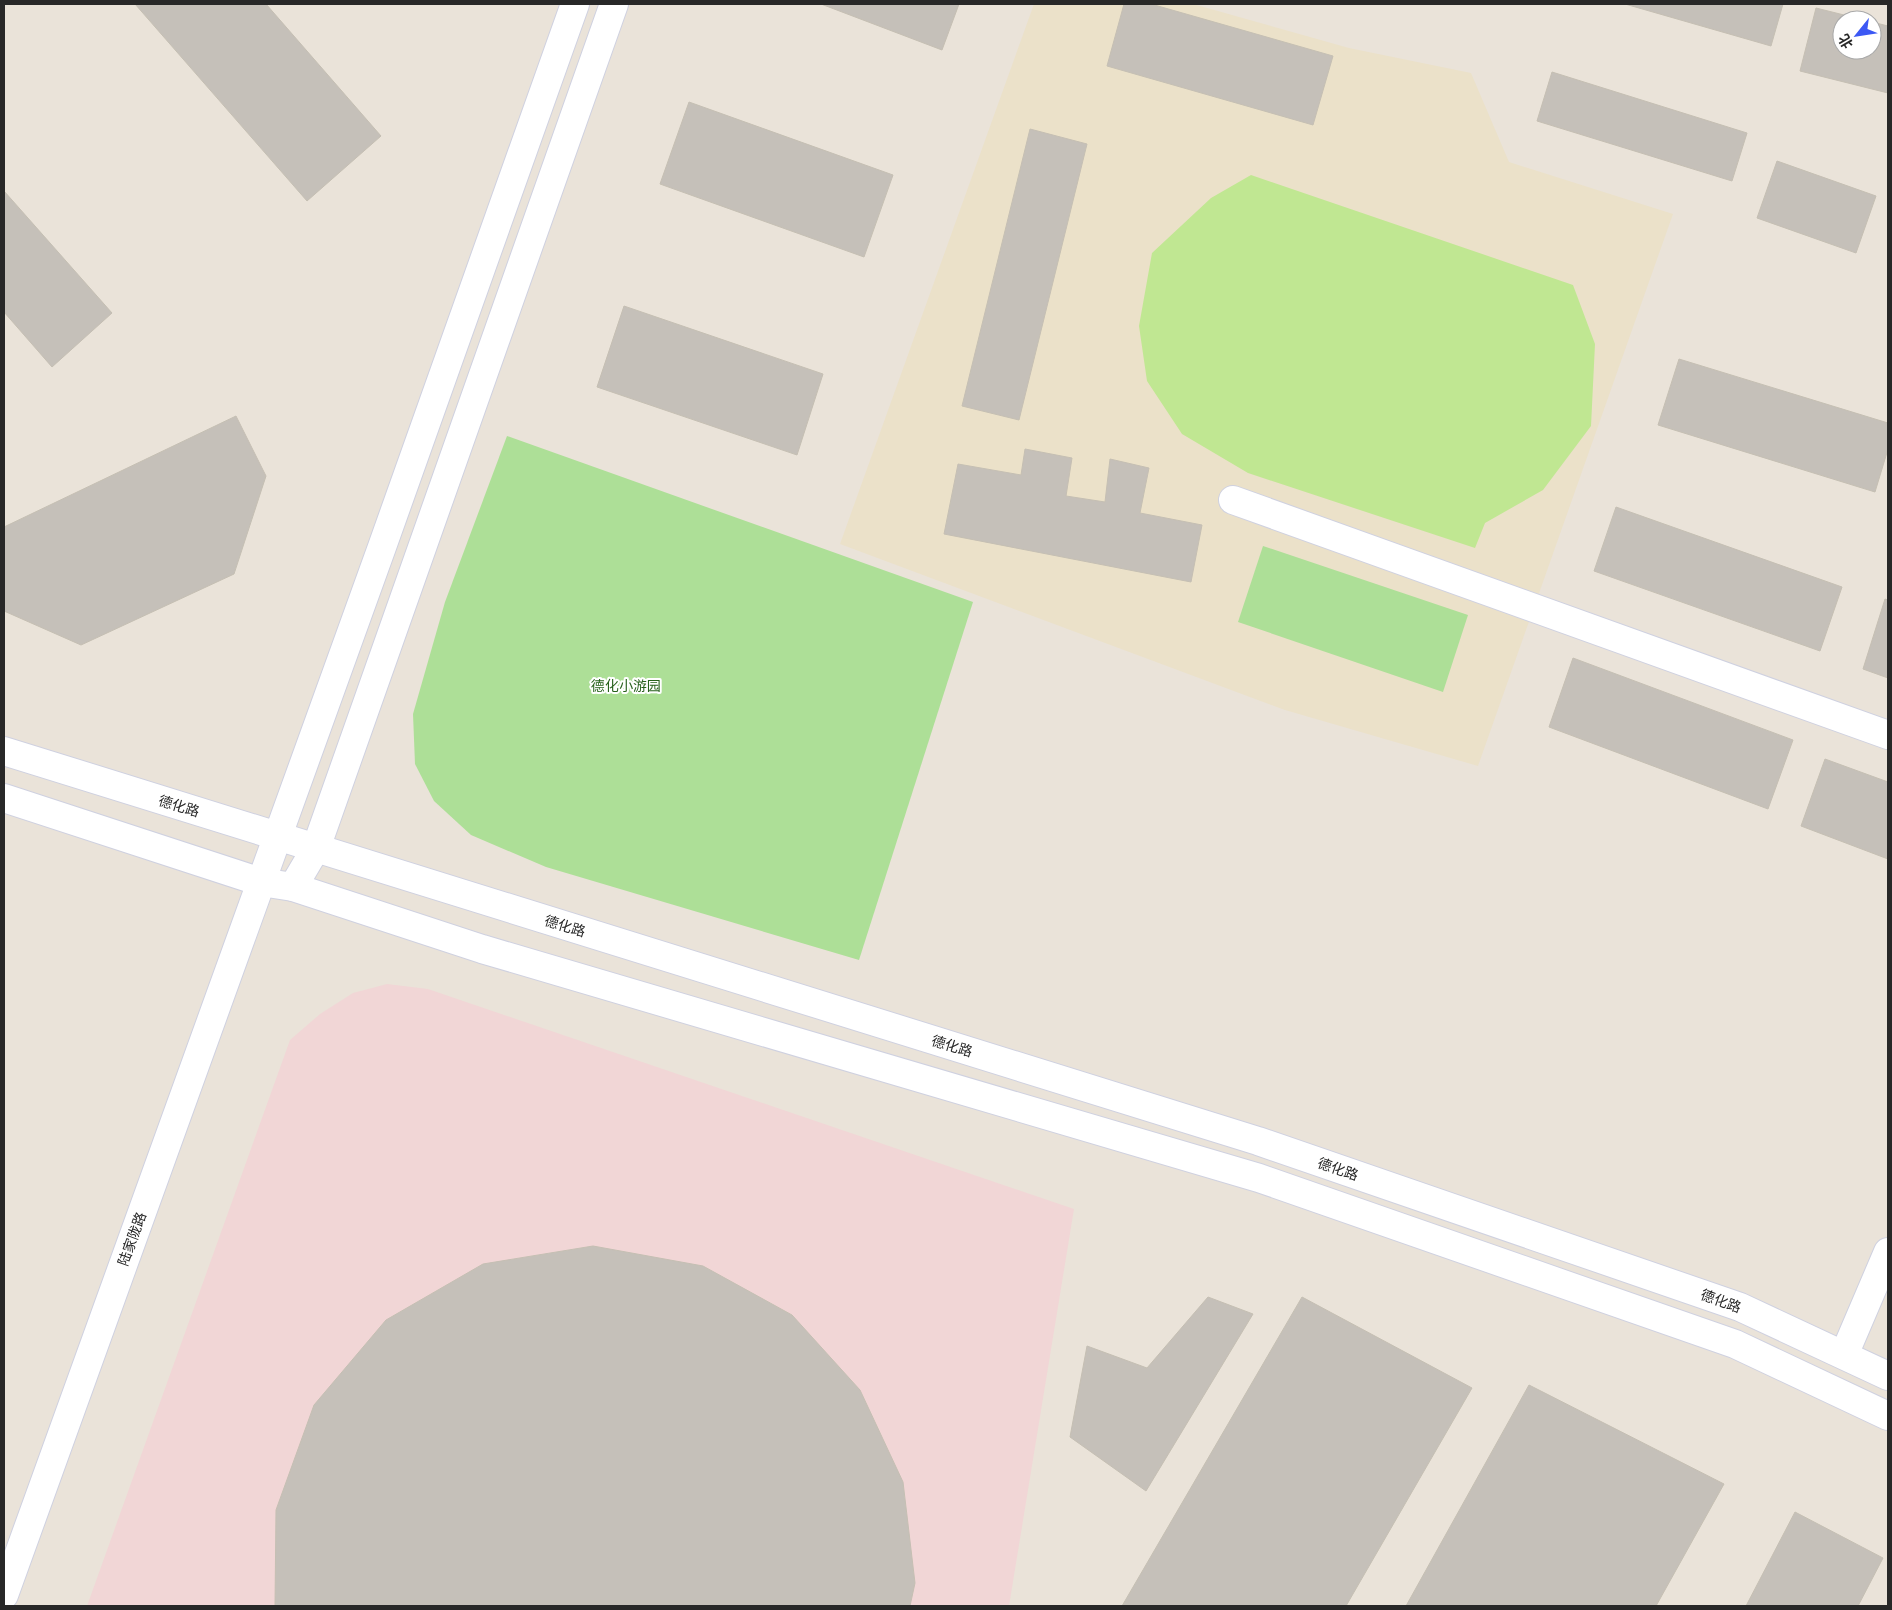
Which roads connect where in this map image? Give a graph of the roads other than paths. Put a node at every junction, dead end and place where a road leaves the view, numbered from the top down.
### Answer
1 (575, 4) edge
2 (614, 4) edge
3 (1233, 500) dead end
4 (1888, 735) edge
5 (4, 751) edge
6 (4, 798) edge
7 (277, 836) junction
8 (316, 848) junction
9 (261, 882) junction
10 (293, 886) junction
11 (1888, 1252) edge
12 (1844, 1355) junction
13 (1888, 1376) edge
14 (1888, 1416) edge
15 (4, 1595) edge

1 - 7 main road, 陆家陇路
2 - 8 main road
3 - 4 main road
5 - 7 main road, 德化路
6 - 9 main road
7 - 8 main road, 德化路
7 - 9 main road, 陆家陇路
8 - 10 main road
8 - 12 main road, 德化路
9 - 10 main road
9 - 15 main road, 陆家陇路
10 - 14 main road
11 - 12 main road
12 - 13 main road, 德化路

